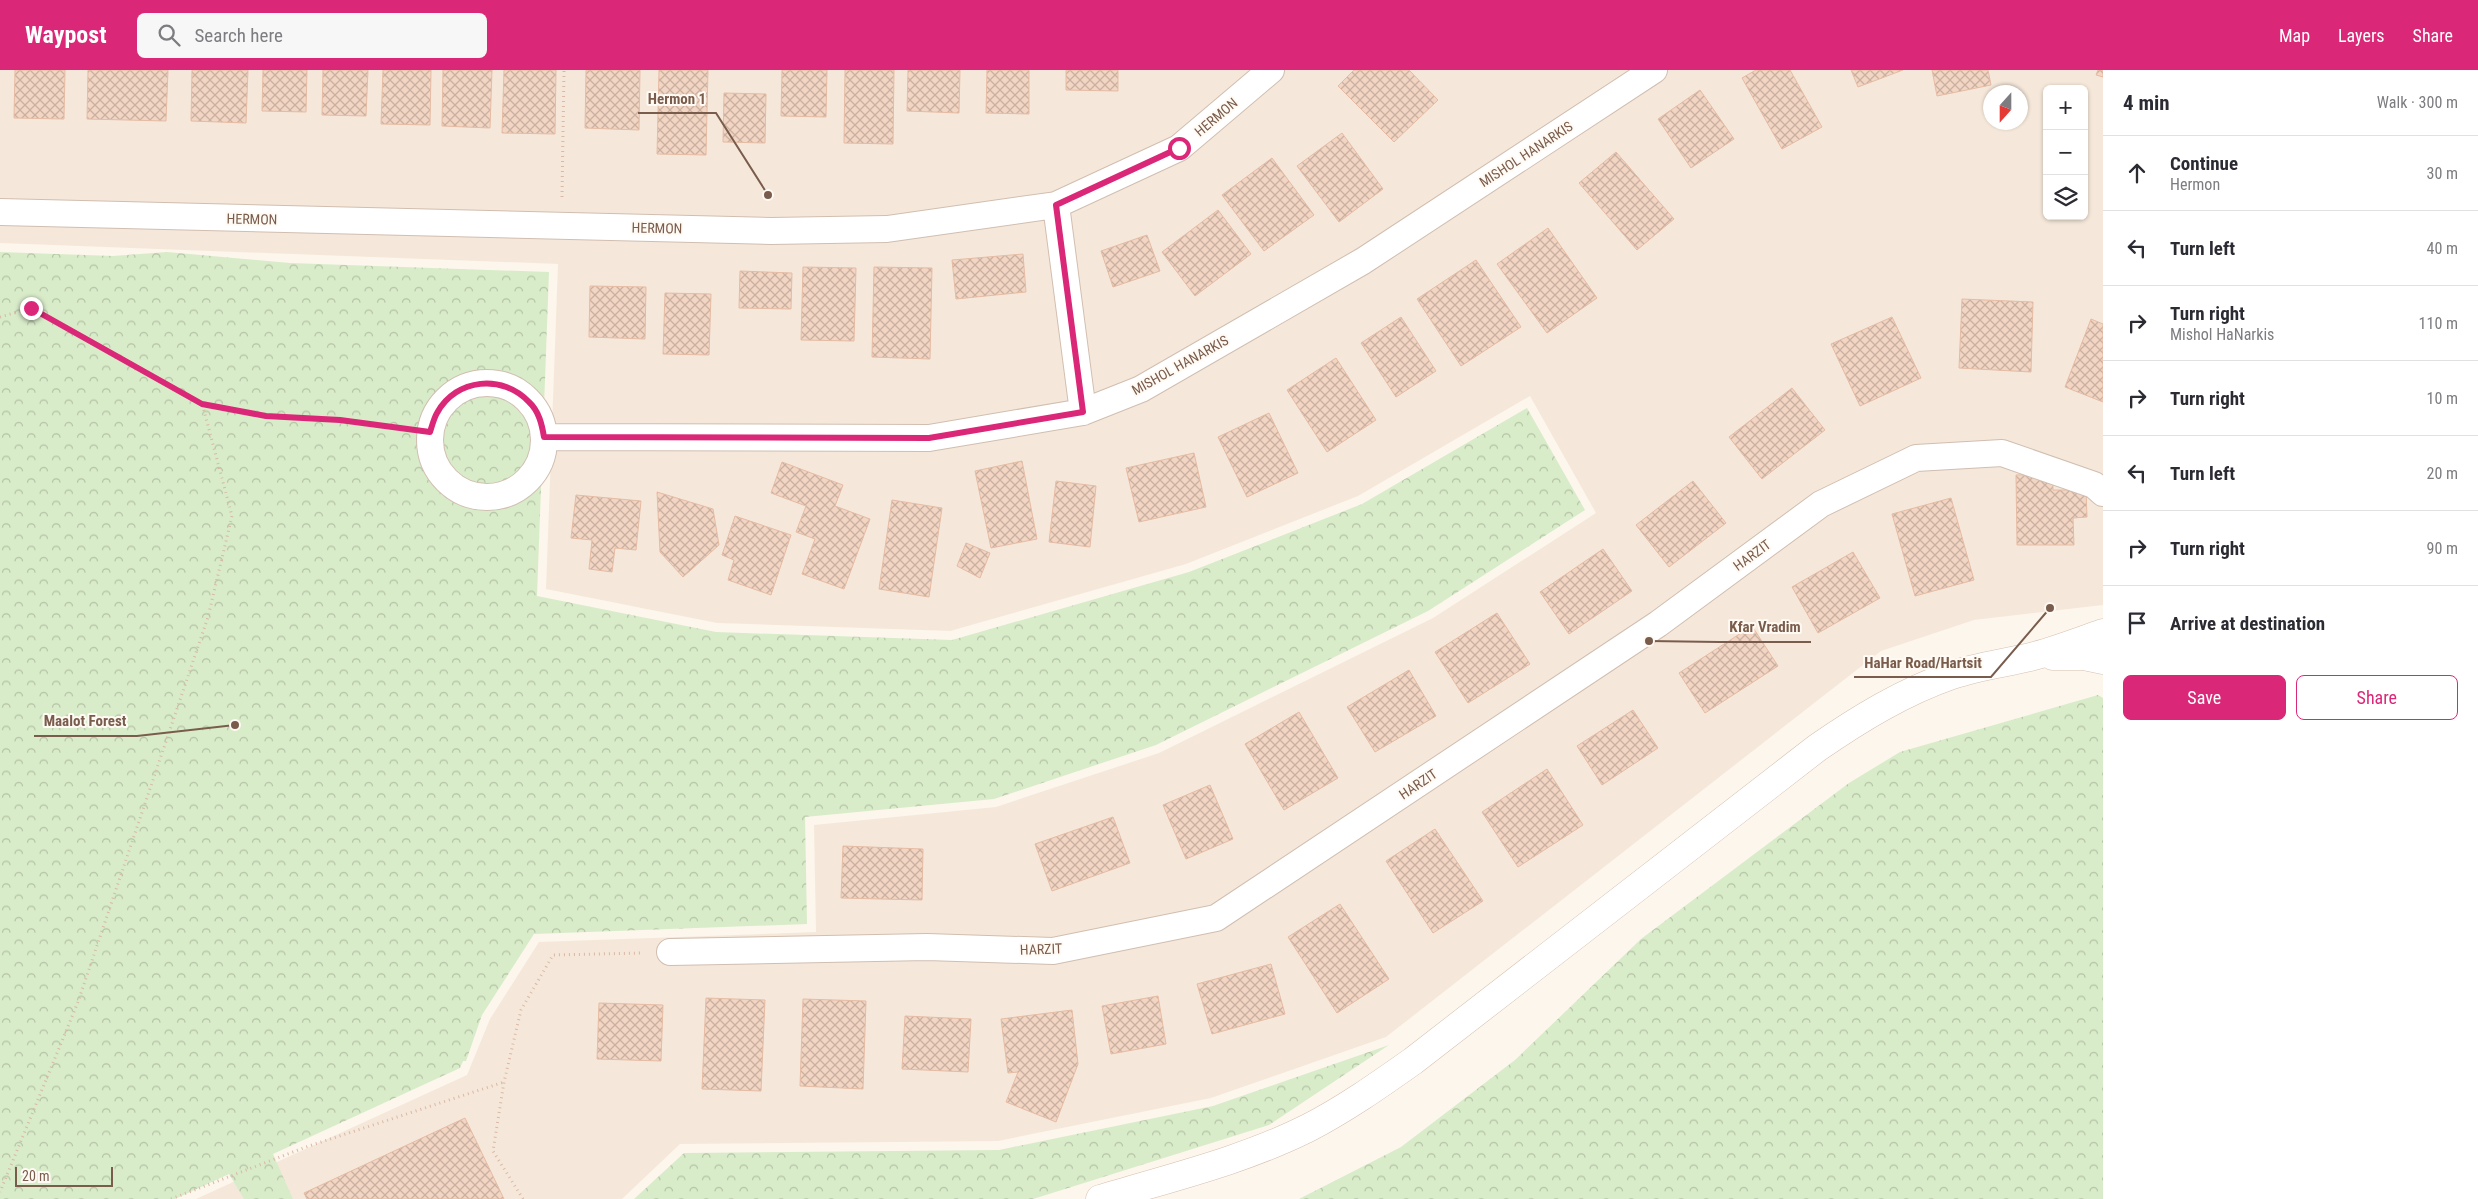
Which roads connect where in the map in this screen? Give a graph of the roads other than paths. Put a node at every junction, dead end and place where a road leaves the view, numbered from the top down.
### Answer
1 (1271, 70) edge
2 (1654, 70) edge
3 (1056, 205) junction
4 (0, 212) edge
5 (1083, 412) junction
6 (544, 437) junction
7 (2103, 493) edge
8 (2103, 633) edge
9 (2034, 656) junction
10 (2103, 660) edge
11 (670, 952) road end
12 (1100, 1199) edge

1 - 3 street, HERMON
2 - 5 street, MISHOL HANARKIS
3 - 4 street, HERMON
3 - 5 street
5 - 6 street, MISHOL HANARKIS
6 - 6 street
7 - 11 street, HARZIT
8 - 9 main road
9 - 10 main road
9 - 12 main road

